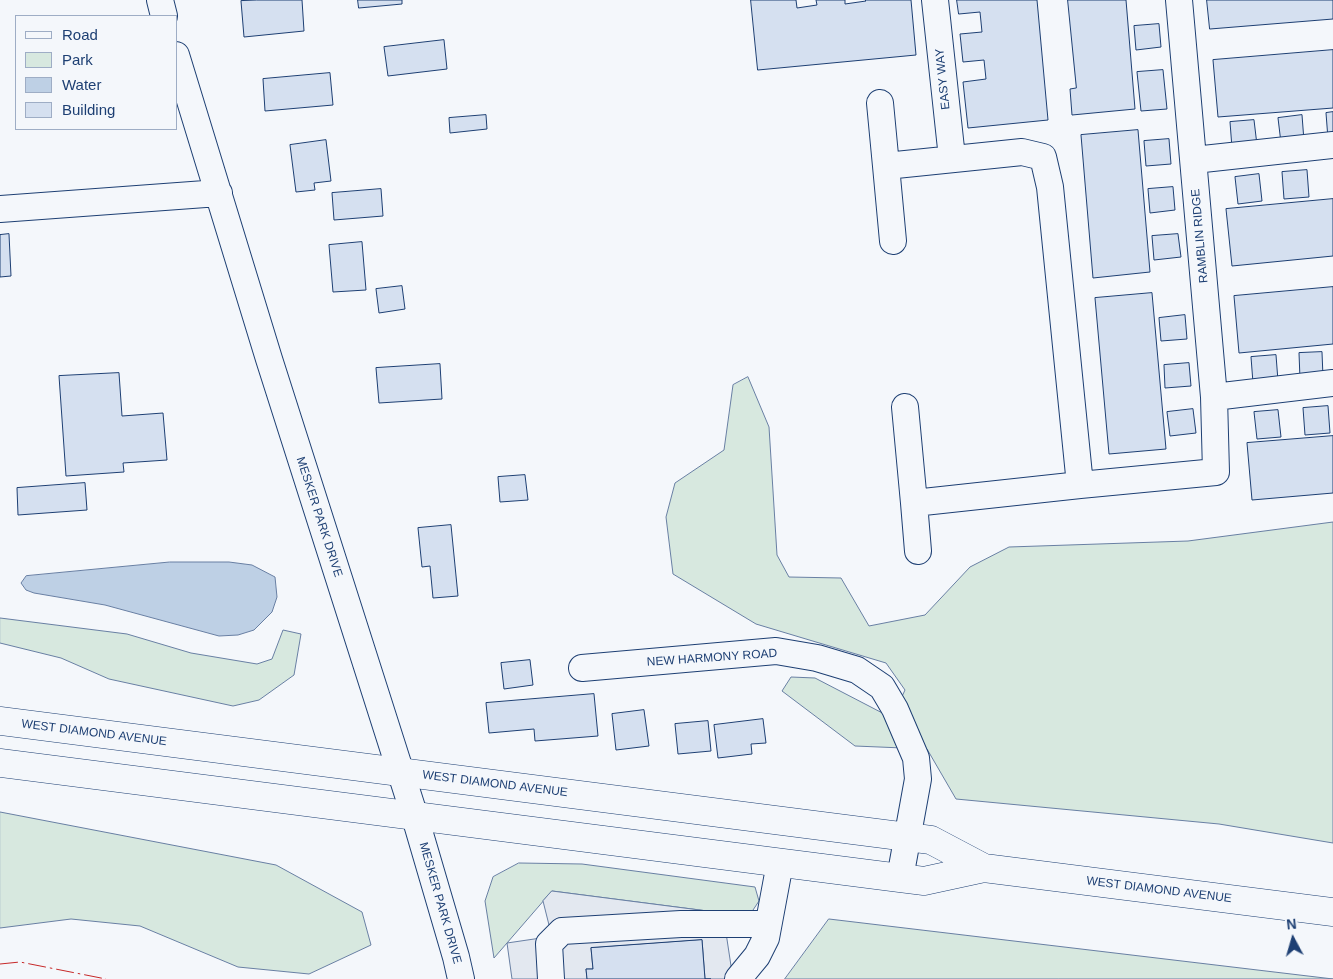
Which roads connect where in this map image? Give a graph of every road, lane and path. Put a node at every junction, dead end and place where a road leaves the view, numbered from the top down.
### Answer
1 (160, 0) edge
2 (935, 0) edge
3 (1179, 0) edge
4 (164, 15) edge
5 (178, 61) edge
6 (880, 103) dead end
7 (1333, 145) edge
8 (952, 158) junction
9 (1194, 160) junction
10 (886, 166) junction
11 (219, 193) junction
12 (0, 209) edge
13 (893, 241) dead end
14 (1333, 383) edge
15 (1214, 397) junction
16 (905, 407) dead end
17 (1080, 485) junction
18 (914, 503) junction
19 (918, 551) dead end
20 (582, 668) dead end
21 (0, 721) edge
22 (0, 764) edge
23 (400, 771) junction
24 (414, 816) junction
25 (911, 824) junction
26 (780, 863) junction
27 (984, 868) junction
28 (900, 878) junction
29 (1333, 912) edge
30 (768, 924) junction
31 (461, 979) edge
32 (551, 979) edge
33 (738, 979) edge

1 - 4 street
2 - 8 street, EASY WAY
3 - 9 street, RAMBLIN RIDGE
5 - 11 street, MESKER PARK DRIVE
6 - 10 street
7 - 9 street
8 - 10 street
8 - 17 street
9 - 15 street, RAMBLIN RIDGE
10 - 13 street
11 - 12 street
11 - 23 street, MESKER PARK DRIVE
14 - 15 street
15 - 17 street, RAMBLIN RIDGE
16 - 18 street
17 - 18 street
18 - 19 street
20 - 25 street, NEW HARMONY ROAD
21 - 23 main road, WEST DIAMOND AVENUE
22 - 24 main road, WEST DIAMOND AVENUE
23 - 24 street, MESKER PARK DRIVE
23 - 25 main road, WEST DIAMOND AVENUE
24 - 26 main road, WEST DIAMOND AVENUE
24 - 31 street, MESKER PARK DRIVE
25 - 27 main road, WEST DIAMOND AVENUE
25 - 28 street, NEW HARMONY ROAD
26 - 28 main road, WEST DIAMOND AVENUE
26 - 30 street
27 - 28 main road, WEST DIAMOND AVENUE
27 - 29 main road, WEST DIAMOND AVENUE
30 - 32 street
30 - 33 street

